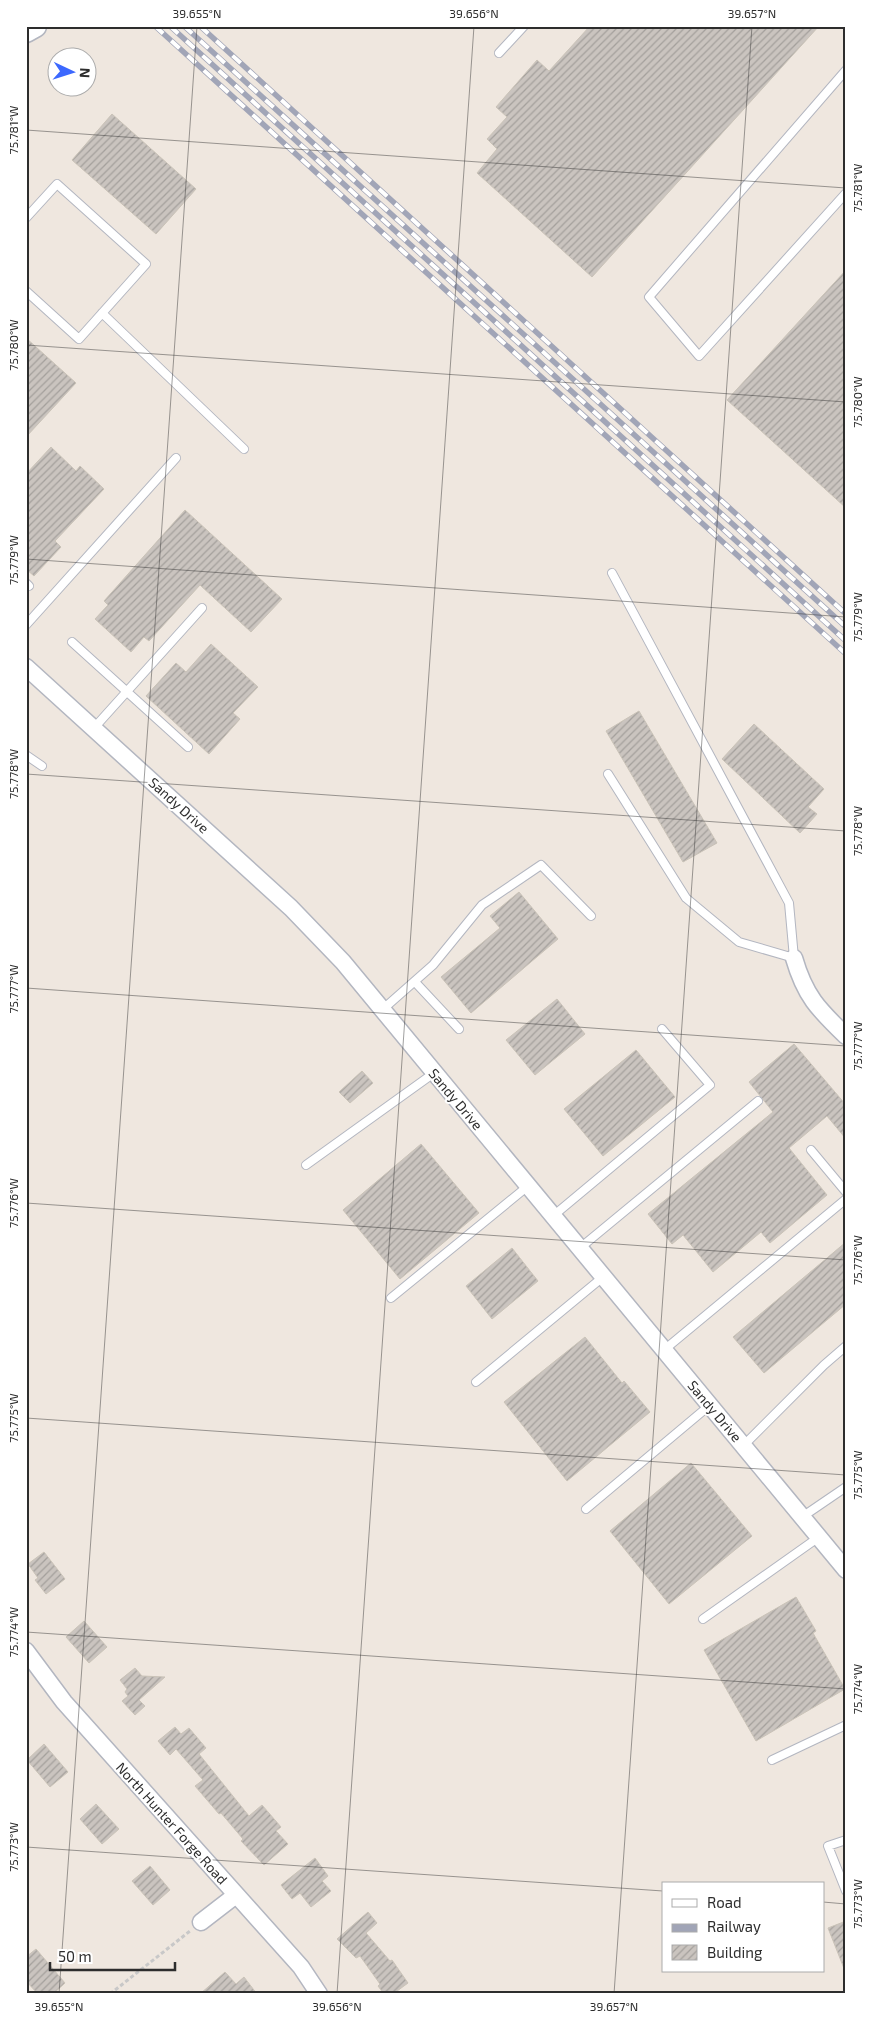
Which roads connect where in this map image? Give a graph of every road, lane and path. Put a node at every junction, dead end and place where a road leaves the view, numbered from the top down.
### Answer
1 (35, 26) edge
2 (524, 26) edge
3 (26, 31) edge
4 (499, 53) dead end
5 (846, 70) edge
6 (846, 193) edge
7 (26, 218) edge
8 (26, 291) edge
9 (102, 313) junction
10 (244, 449) dead end
11 (176, 458) dead end
12 (612, 573) dead end
13 (202, 608) dead end
14 (26, 625) edge
15 (72, 642) dead end
16 (26, 667) edge
17 (127, 692) junction
18 (94, 728) junction
19 (188, 747) dead end
20 (26, 755) edge
21 (42, 766) dead end
22 (608, 774) dead end
23 (592, 916) dead end
24 (794, 958) junction
25 (415, 982) junction
26 (382, 1010) junction
27 (459, 1029) dead end
28 (662, 1029) dead end
29 (846, 1036) edge
30 (434, 1073) junction
31 (758, 1101) dead end
32 (810, 1150) dead end
33 (306, 1165) dead end
34 (528, 1186) junction
35 (846, 1192) edge
36 (846, 1199) edge
37 (553, 1216) junction
38 (580, 1248) junction
39 (603, 1277) junction
40 (391, 1298) dead end
41 (846, 1346) edge
42 (664, 1350) junction
43 (476, 1382) dead end
44 (710, 1405) junction
45 (744, 1446) junction
46 (846, 1487) edge
47 (586, 1510) dead end
48 (802, 1517) junction
49 (819, 1537) junction
50 (846, 1570) edge
51 (703, 1619) dead end
52 (26, 1650) edge
53 (846, 1725) edge
54 (772, 1760) dead end
55 (846, 1840) edge
56 (846, 1891) edge
57 (236, 1895) junction
58 (201, 1922) joint
59 (110, 1994) edge
60 (319, 1994) edge

1 - 3 main road
2 - 4 lane
5 - 6 lane
7 - 9 lane
8 - 9 lane
9 - 10 lane
11 - 14 lane
12 - 24 lane
13 - 17 lane
15 - 17 lane
16 - 18 street, Sandy Drive
17 - 18 lane
17 - 19 lane
18 - 26 street, Sandy Drive
20 - 21 lane
22 - 24 lane
23 - 25 lane
24 - 29 street
25 - 26 lane
25 - 27 lane
26 - 30 street, Sandy Drive
28 - 37 lane
30 - 33 lane
30 - 34 street, Sandy Drive
31 - 38 lane
32 - 35 lane
34 - 37 street, Sandy Drive
34 - 40 lane
36 - 42 lane
37 - 38 street, Sandy Drive
38 - 39 street, Sandy Drive
39 - 42 street, Sandy Drive
39 - 43 lane
41 - 45 lane
42 - 44 street, Sandy Drive
44 - 45 street, Sandy Drive
44 - 47 lane
45 - 48 street, Sandy Drive
46 - 48 lane
48 - 49 street, Sandy Drive
49 - 50 street, Sandy Drive
49 - 51 lane
52 - 57 street, North Hunter Forge Road
53 - 54 lane
55 - 56 lane
57 - 58 street
57 - 60 street, North Hunter Forge Road
58 - 59 path

